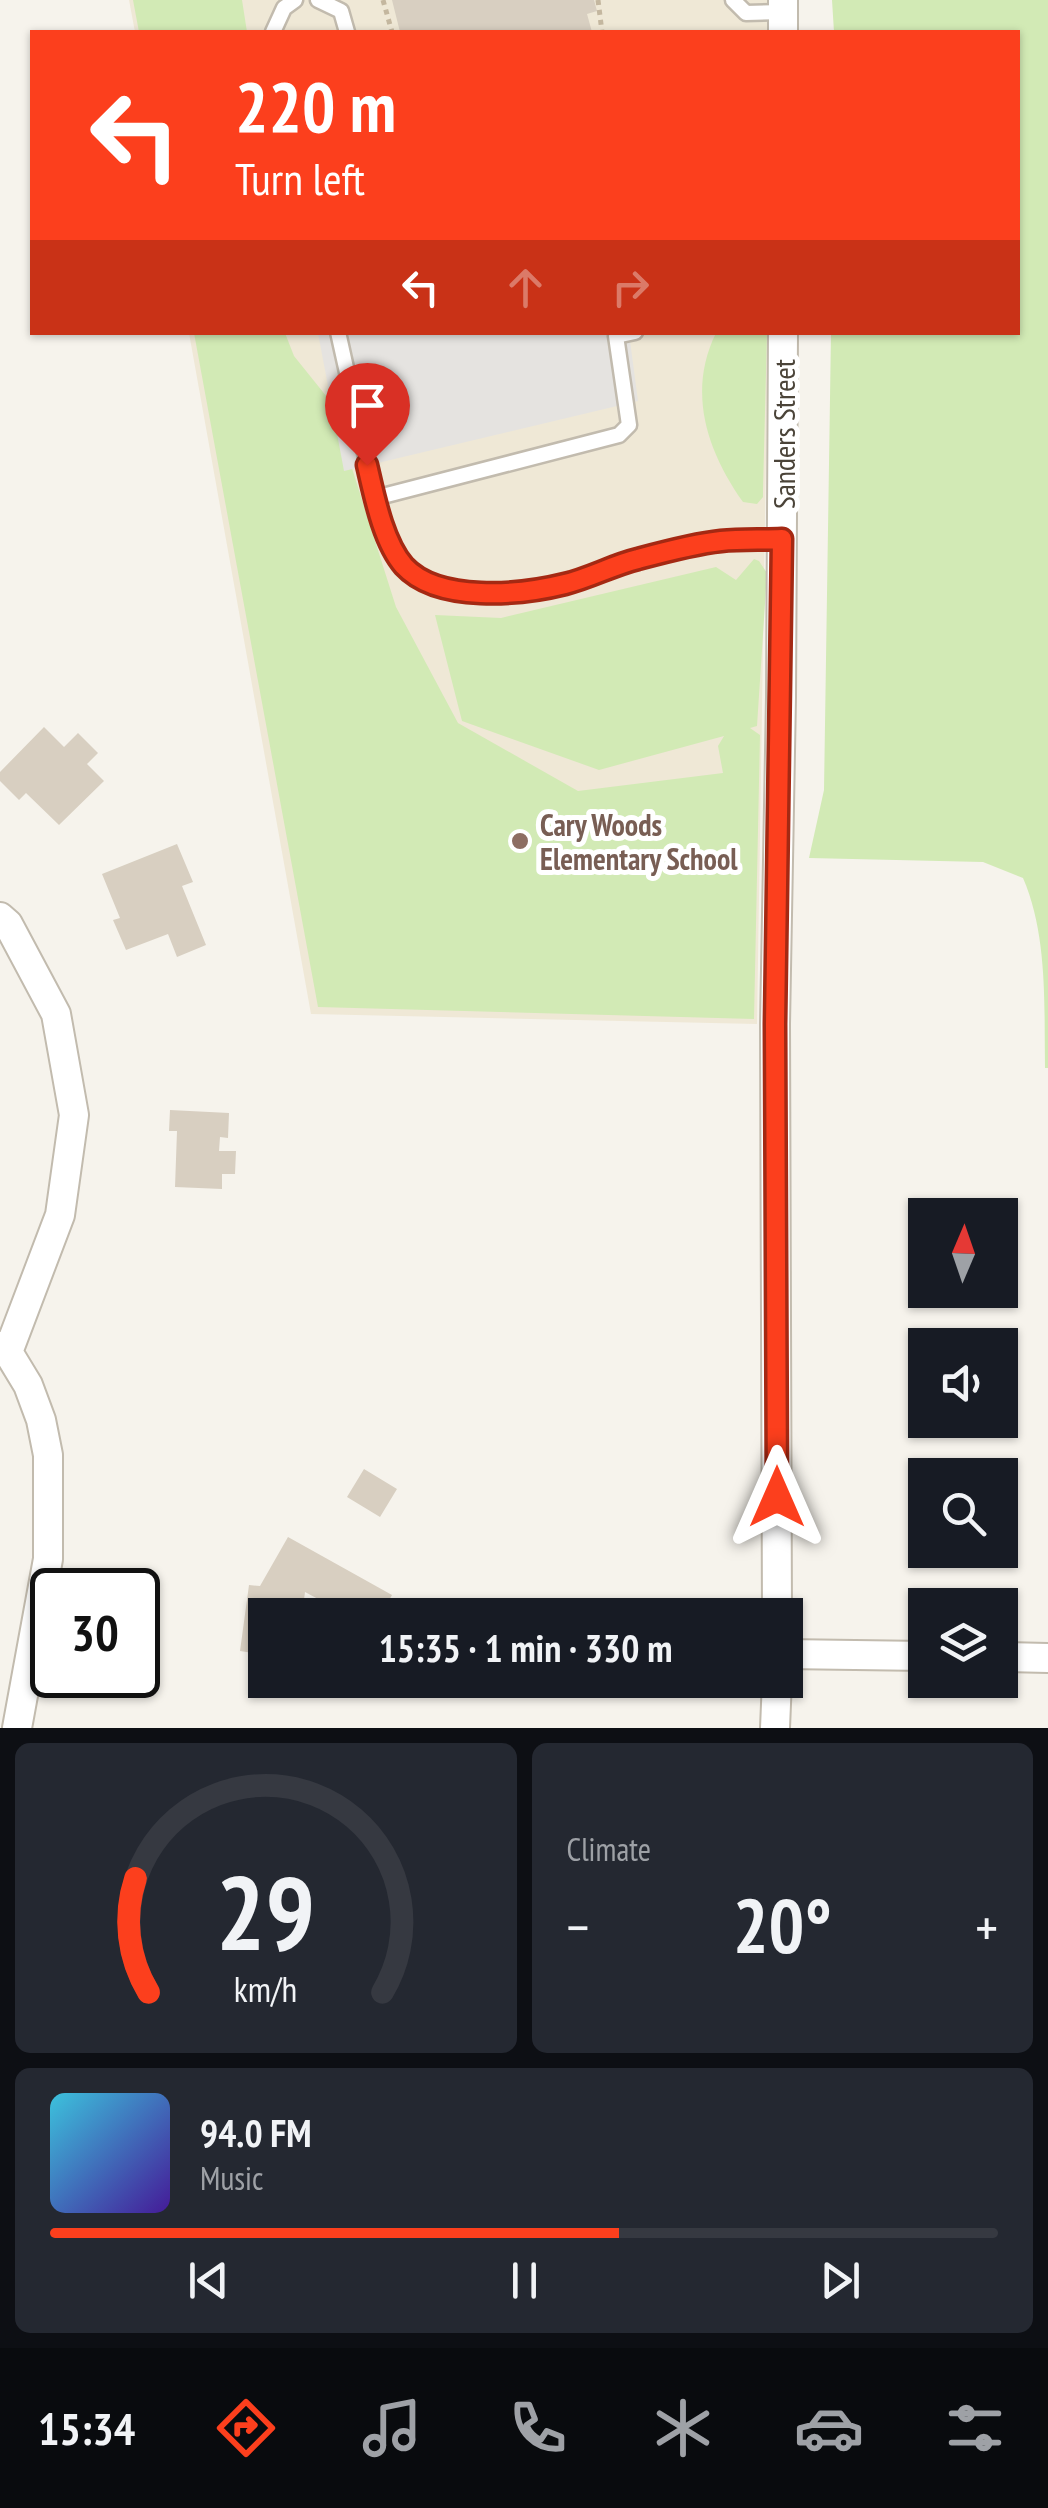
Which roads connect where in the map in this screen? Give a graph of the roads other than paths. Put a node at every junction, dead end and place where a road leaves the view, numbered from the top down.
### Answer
1 (295, 0) edge
2 (318, 0) edge
3 (733, 0) edge
4 (783, 15) edge
5 (274, 30) edge
6 (346, 30) edge
7 (339, 335) edge
8 (621, 335) edge
9 (784, 335) edge
10 (375, 498) junction
11 (782, 539) junction
12 (0, 917) edge
13 (4, 1349) edge
14 (777, 1598) edge
15 (803, 1654) edge
16 (908, 1656) edge
17 (1018, 1658) edge
18 (1048, 1658) edge
19 (777, 1698) edge
20 (16, 1728) edge
21 (776, 1728) edge

1 - 5 lane
2 - 6 lane
3 - 4 lane
7 - 10 lane
8 - 10 lane
9 - 11 street, Sanders Street
10 - 11 lane
11 - 14 street, Sanders Street
12 - 13 street
13 - 20 street
15 - 16 street
17 - 18 street
19 - 21 street

